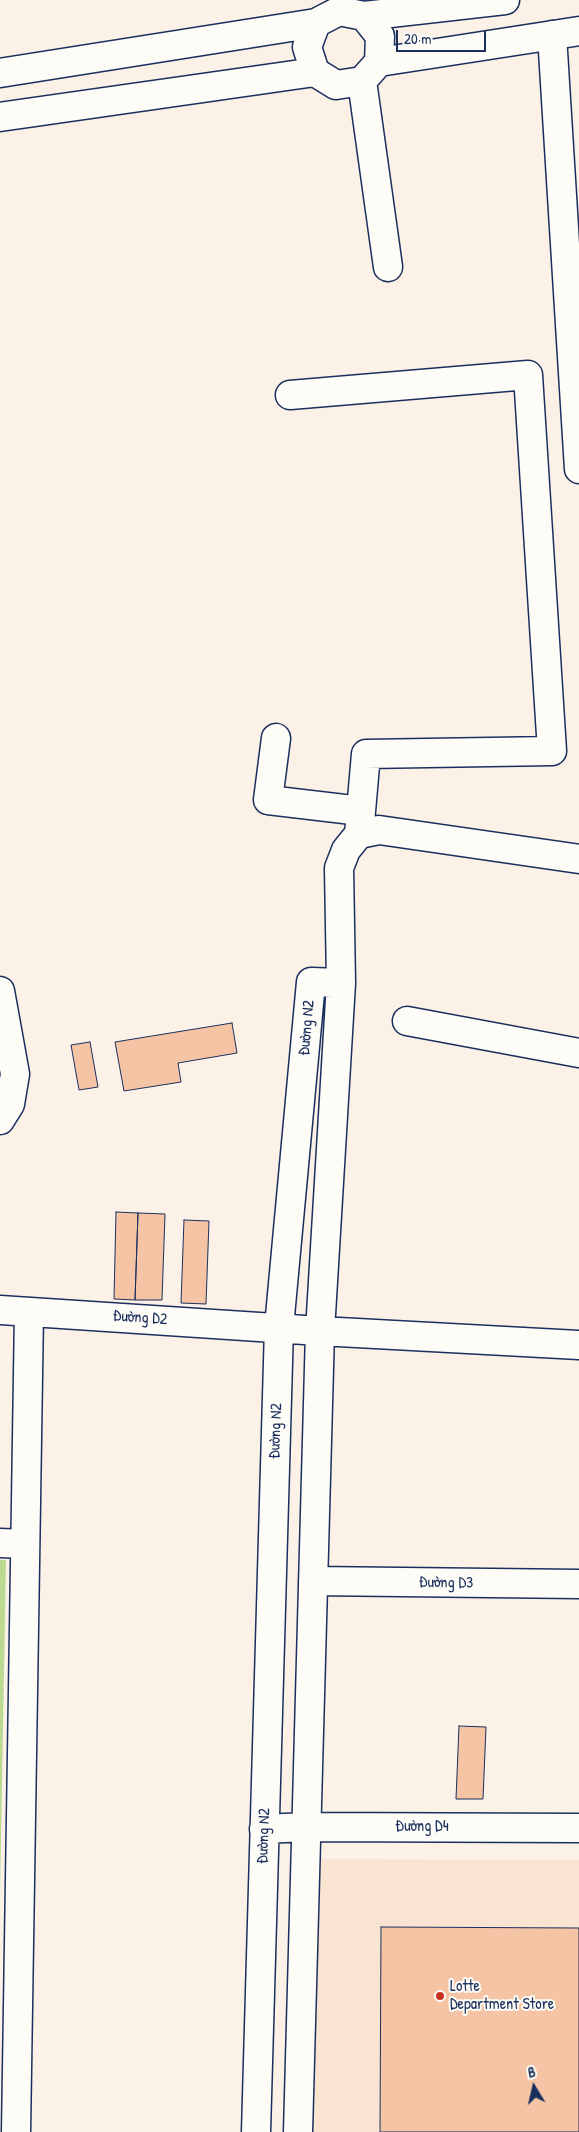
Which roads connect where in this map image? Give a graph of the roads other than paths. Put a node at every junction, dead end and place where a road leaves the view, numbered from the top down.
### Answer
1 (505, 0) edge
2 (339, 13) edge
3 (579, 31) edge
4 (552, 35) junction
5 (315, 72) junction
6 (371, 72) junction
7 (0, 73) edge
8 (0, 118) edge
9 (388, 268) dead end
10 (290, 395) dead end
11 (579, 469) edge
12 (276, 738) dead end
13 (360, 823) junction
14 (579, 859) edge
15 (341, 983) junction
16 (0, 991) edge
17 (407, 1021) dead end
18 (579, 1053) edge
19 (0, 1120) edge
20 (0, 1310) edge
21 (29, 1312) junction
22 (279, 1327) junction
23 (320, 1331) junction
24 (579, 1345) edge
25 (13, 1544) edge
26 (313, 1581) junction
27 (579, 1584) edge
28 (306, 1826) junction
29 (579, 1828) edge
30 (264, 1829) junction
31 (10, 1919) edge
32 (16, 2132) edge
33 (256, 2132) edge
34 (298, 2132) edge

1 - 2 street
2 - 5 street
2 - 6 street
2 - 7 street
3 - 4 street
4 - 6 street
4 - 11 street
5 - 6 street
5 - 8 street
6 - 9 street
10 - 13 street
12 - 13 street
13 - 14 street
13 - 15 street
15 - 22 street, Đường N2
15 - 23 street, Đường N2
16 - 19 street
17 - 18 street
20 - 21 street, Đường D2
21 - 22 street, Đường D2
21 - 25 street
22 - 23 street, Đường D2
22 - 30 street, Đường N2
23 - 24 street, Đường D2
23 - 26 street, Đường N2
25 - 31 street
26 - 27 street, Đường D3
26 - 28 street, Đường N2
28 - 29 street, Đường D4
28 - 30 street, Đường D4
28 - 34 street, Đường N2
30 - 33 street, Đường N2
31 - 32 street

